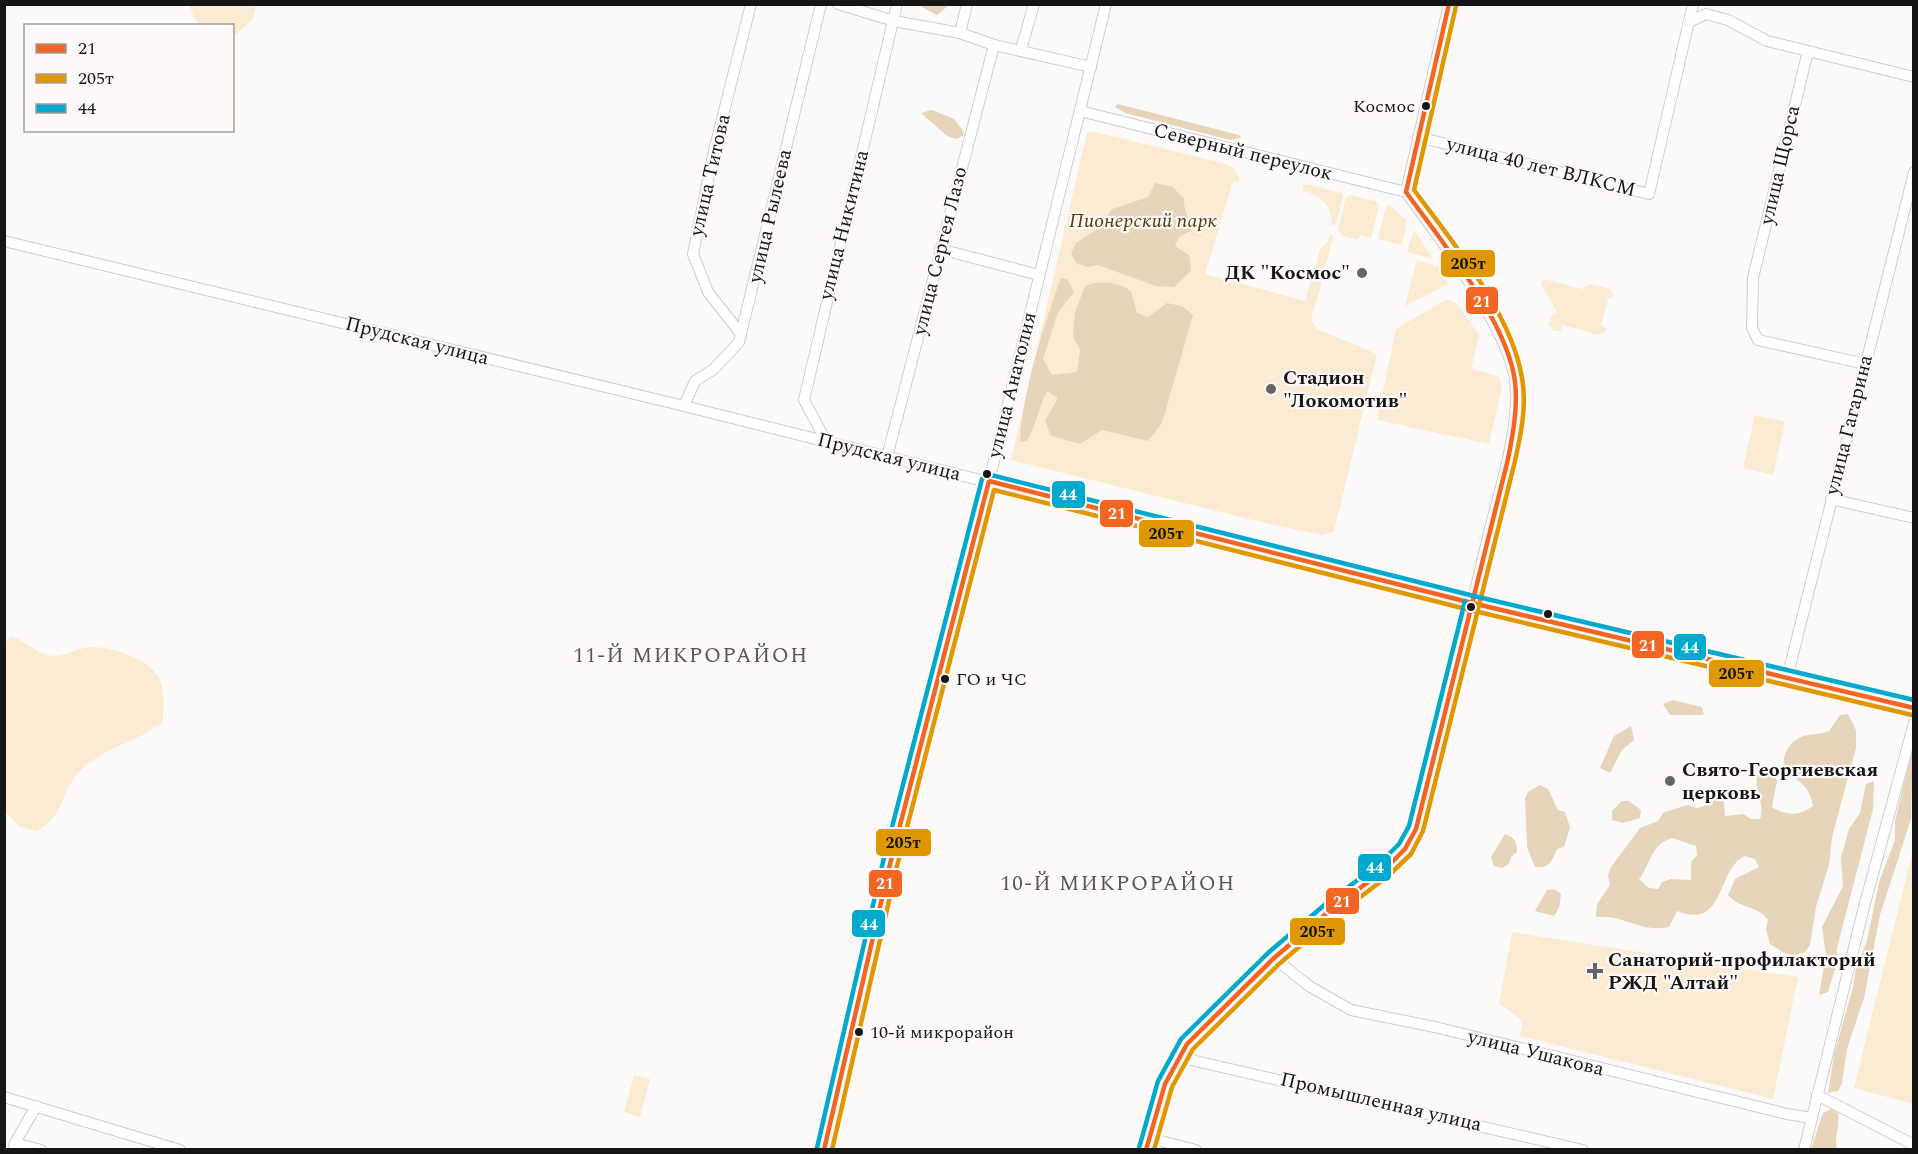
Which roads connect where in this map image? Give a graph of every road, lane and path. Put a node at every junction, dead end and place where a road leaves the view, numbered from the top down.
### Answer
1 (751, 4) edge
2 (821, 4) edge
3 (838, 4) edge
4 (897, 4) edge
5 (967, 4) edge
6 (1034, 4) edge
7 (1106, 4) edge
8 (1449, 4) edge
9 (1692, 4) edge
10 (894, 21) junction
11 (1689, 22) junction
12 (960, 33) junction
13 (994, 45) junction
14 (1021, 49) junction
15 (1808, 51) junction
16 (1091, 67) junction
17 (1914, 77) edge
18 (1080, 111) junction
19 (1418, 137) junction
20 (1914, 172) edge
21 (1406, 192) junction
22 (4, 241) edge
23 (940, 249) junction
24 (1040, 275) junction
25 (741, 334) junction
26 (1865, 364) junction
27 (684, 406) junction
28 (826, 441) junction
29 (888, 457) junction
30 (989, 481) junction
31 (1831, 499) junction
32 (1914, 518) edge
33 (1472, 603) junction
34 (1787, 678) junction
35 (1914, 708) edge
36 (1914, 723) edge
37 (1910, 752) edge
38 (1274, 958) junction
39 (1178, 1057) junction
40 (1817, 1095) junction
41 (4, 1096) edge
42 (36, 1106) junction
43 (1812, 1118) junction
44 (1149, 1138) junction
45 (1914, 1145) edge
46 (14, 1146) edge
47 (41, 1149) edge
48 (180, 1149) edge
49 (825, 1149) edge
50 (1146, 1149) edge
51 (1196, 1149) edge
52 (1583, 1149) edge
53 (1804, 1149) edge

1 - 25 street, улица Титова
2 - 25 street, улица Рылеева
3 - 10 street
4 - 10 street, улица Никитина
5 - 12 street
6 - 14 street
7 - 16 street, улица Анатолия
8 - 19 street
9 - 11 street, улица 40 лет ВЛКСМ
10 - 12 street
10 - 28 street, улица Никитина
11 - 15 street
11 - 19 street, улица 40 лет ВЛКСМ
12 - 13 street
13 - 14 street
13 - 23 street, улица Сергея Лазо
14 - 16 street
15 - 17 street
15 - 26 street, улица Щорса
16 - 18 street, улица Анатолия
18 - 21 street, Северный переулок
18 - 24 street, улица Анатолия
19 - 21 street
20 - 26 street, улица Гагарина
21 - 33 street
22 - 27 street, Прудская улица
23 - 24 street
23 - 29 street, улица Сергея Лазо
24 - 30 street, улица Анатолия
25 - 27 street, улица Рылеева
26 - 31 street, улица Гагарина
27 - 28 street, Прудская улица
28 - 29 street, Прудская улица
29 - 30 street, Прудская улица
30 - 33 street, Прудская улица
30 - 49 street, улица Анатолия
31 - 32 street
31 - 34 street, улица Гагарина
33 - 34 street, Прудская улица
33 - 38 street
34 - 35 street, Прудская улица
36 - 37 street
37 - 40 street
38 - 39 street
38 - 43 street, улица Ушакова
39 - 44 street
39 - 52 street, Промышленная улица
40 - 43 street
40 - 45 street
41 - 42 street
42 - 46 street
42 - 48 street
43 - 53 street
44 - 50 street
44 - 51 street
46 - 47 street

